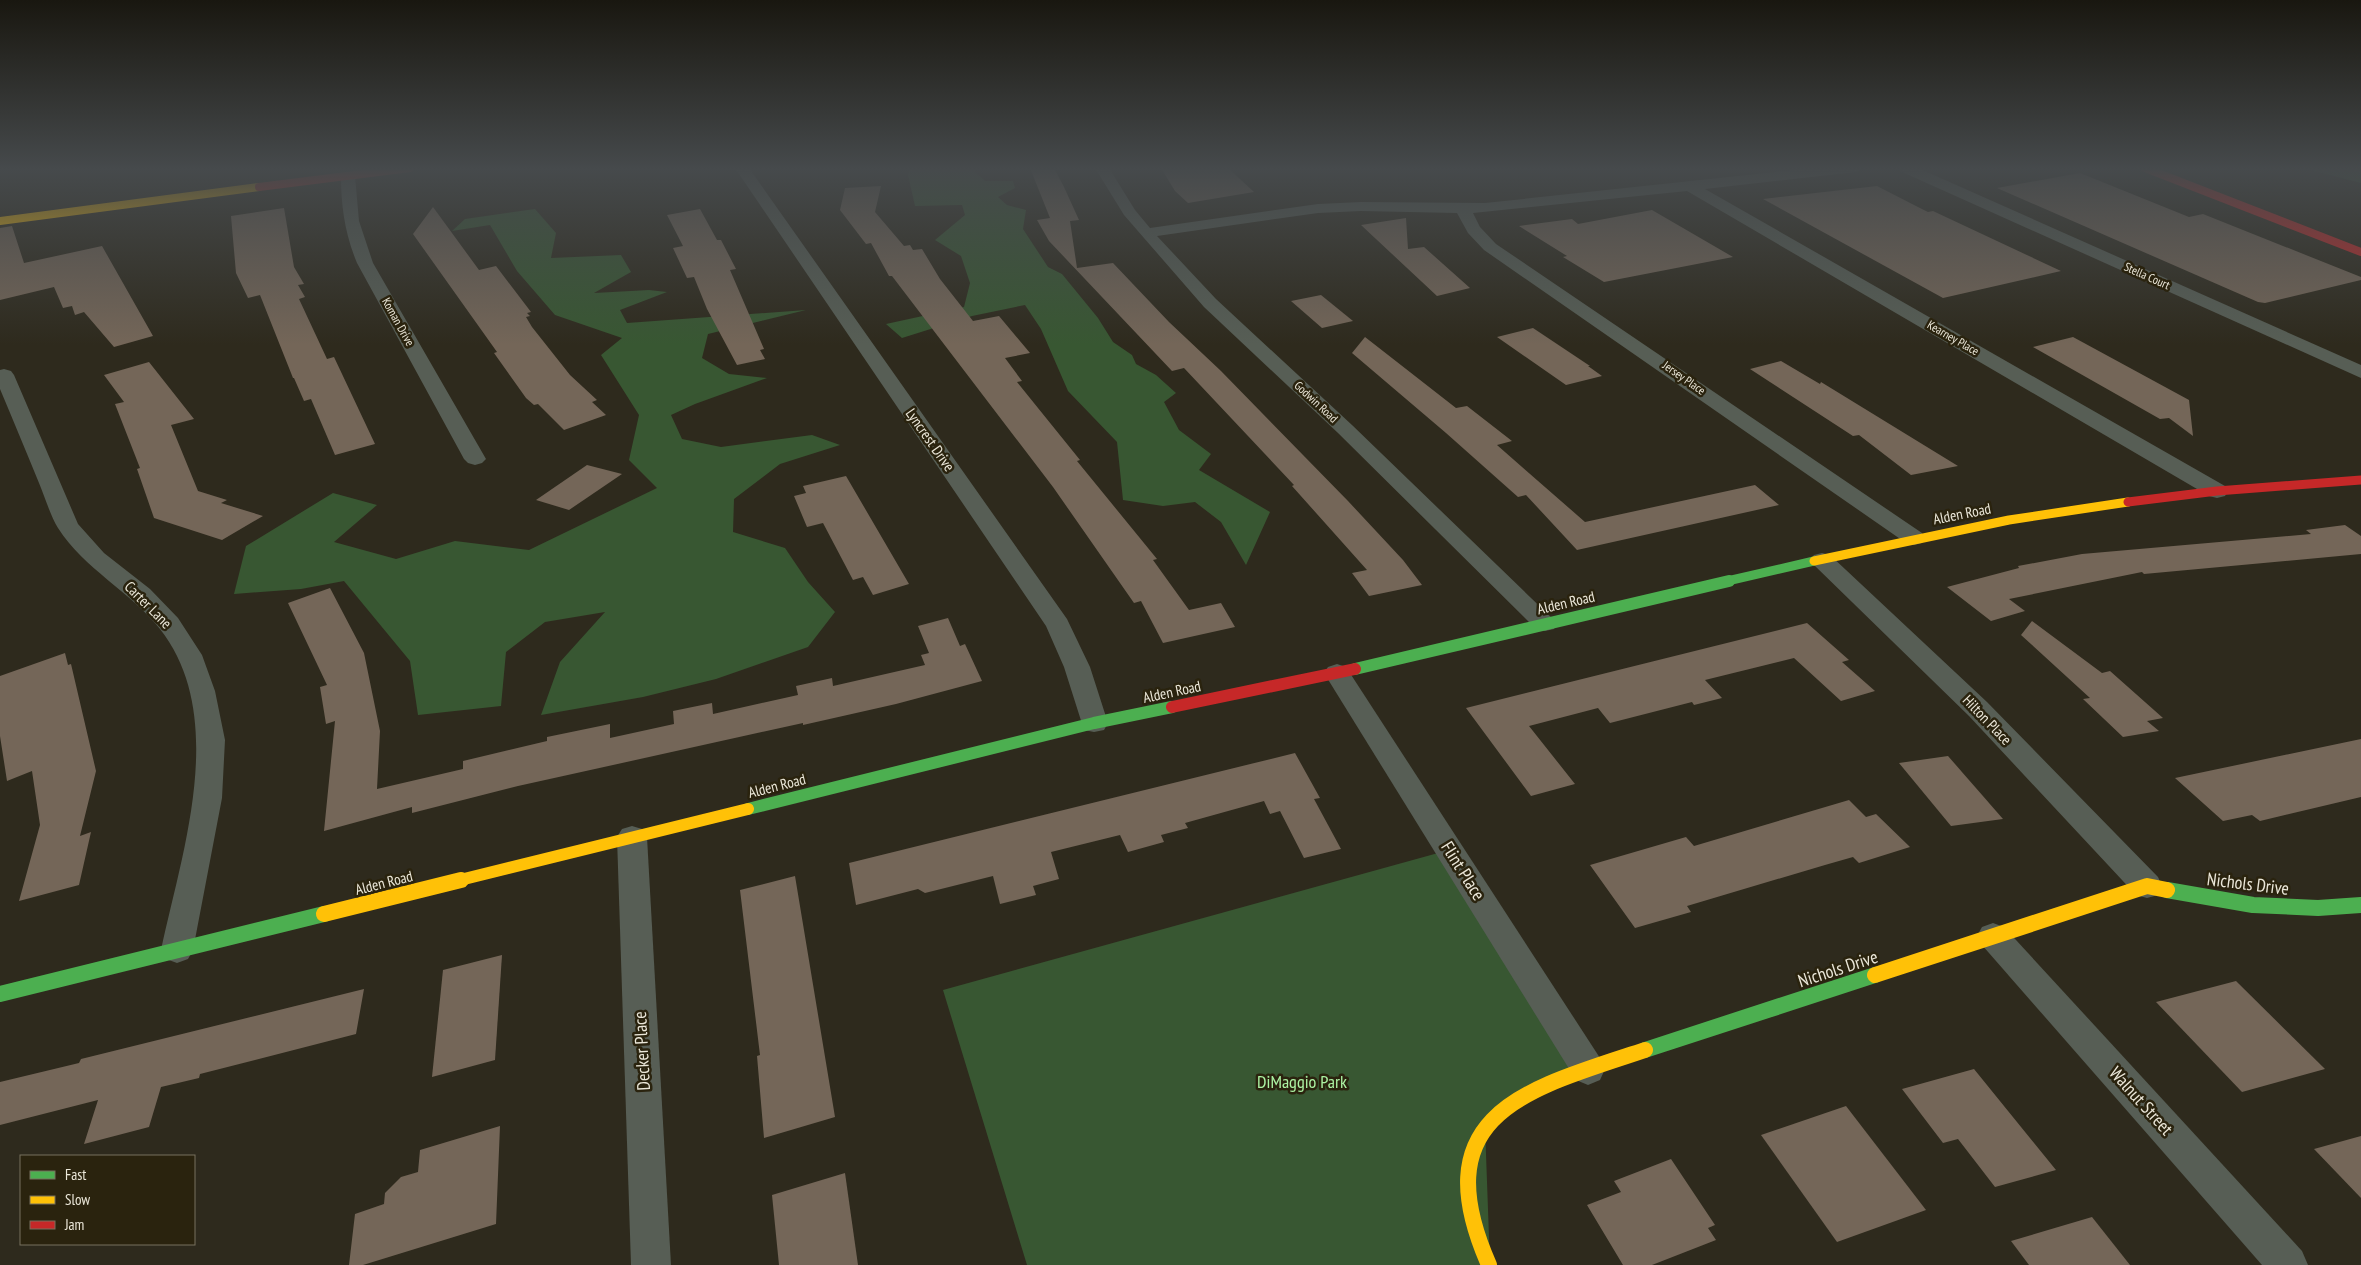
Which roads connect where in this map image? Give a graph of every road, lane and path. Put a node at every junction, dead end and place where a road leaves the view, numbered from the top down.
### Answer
1 (352, 227) edge
2 (783, 227) edge
3 (1141, 227) edge
4 (1187, 227) edge
5 (1471, 227) edge
6 (1761, 227) edge
7 (2037, 227) edge
8 (2297, 227) edge
9 (1146, 233) junction
10 (2361, 252) edge
11 (2361, 372) edge
12 (4, 375) dead end
13 (475, 459) dead end
14 (2361, 480) edge
15 (2217, 491) junction
16 (1914, 538) junction
17 (1822, 560) junction
18 (1545, 623) junction
19 (1337, 672) junction
20 (1094, 723) junction
21 (632, 837) junction
22 (2147, 886) junction
23 (2361, 904) edge
24 (1993, 936) junction
25 (177, 950) junction
26 (0, 994) edge
27 (1588, 1069) junction
28 (651, 1265) edge
29 (1489, 1265) edge
30 (2288, 1265) edge

1 - 13 street, Koman Drive
2 - 20 street, Lyncrest Drive
3 - 9 street, Godwin Road
4 - 9 street
5 - 16 street, Jersey Place
6 - 15 street, Kearney Place
7 - 11 street, Stella Court
8 - 10 street
9 - 18 street, Godwin Road
12 - 25 street, Carter Lane
14 - 15 street, Alden Road
15 - 16 street, Alden Road
16 - 17 street, Alden Road
17 - 18 street, Alden Road
17 - 22 street, Hilton Place
18 - 19 street, Alden Road
19 - 20 street, Alden Road
19 - 27 street, Flint Place
20 - 21 street, Alden Road
21 - 25 street, Alden Road
21 - 28 street, Decker Place
22 - 23 street, Nichols Drive
22 - 24 street, Nichols Drive
24 - 27 street, Nichols Drive
24 - 30 street, Walnut Street
25 - 26 street, Alden Road
27 - 29 street, Nichols Drive

